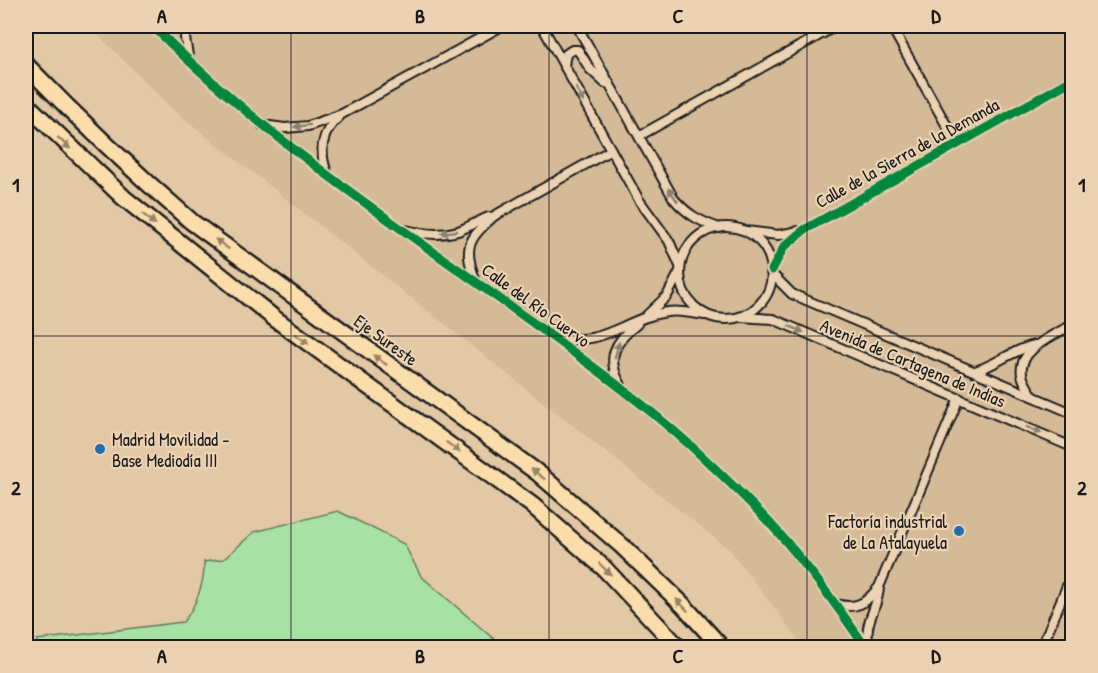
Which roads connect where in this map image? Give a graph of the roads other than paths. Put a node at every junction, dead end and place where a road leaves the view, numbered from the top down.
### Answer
1 (153, 26) edge
2 (187, 26) edge
3 (502, 26) edge
4 (542, 26) edge
5 (577, 26) edge
6 (836, 26) edge
7 (891, 26) edge
8 (189, 62) junction
9 (26, 65) edge
10 (564, 65) junction
11 (1072, 80) edge
12 (611, 88) junction
13 (26, 104) edge
14 (342, 114) junction
15 (261, 124) junction
16 (639, 136) junction
17 (957, 144) junction
18 (611, 150) junction
19 (327, 175) junction
20 (494, 216) junction
21 (719, 228) junction
22 (401, 229) junction
23 (741, 230) junction
24 (804, 230) junction
25 (680, 268) junction
26 (772, 272) junction
27 (476, 282) junction
28 (708, 315) junction
29 (740, 317) junction
30 (642, 319) junction
31 (1072, 325) edge
32 (547, 333) junction
33 (1037, 345) junction
34 (975, 372) junction
35 (623, 389) junction
36 (1033, 396) junction
37 (959, 398) junction
38 (1072, 413) edge
39 (1072, 447) edge
40 (1072, 574) edge
41 (879, 587) junction
42 (835, 604) junction
43 (679, 648) edge
44 (722, 648) edge
45 (868, 648) edge
46 (1041, 648) edge

1 - 8 street, Calle del Río Cuervo
2 - 8 street
3 - 14 street
4 - 10 street
5 - 12 street
6 - 16 street
7 - 17 street
8 - 15 street, Calle del Río Cuervo
44 -> 9 highway, Eje Sureste
10 - 12 street
10 -> 18 street
11 - 17 street, Calle de la Sierra de la Demanda
12 - 16 street
13 -> 43 highway
14 -> 15 street
14 - 19 street
15 - 19 street, Calle del Río Cuervo
21 -> 16 street
17 - 24 street, Calle de la Sierra de la Demanda
18 - 20 street
18 - 25 street
19 - 22 street, Calle del Río Cuervo
20 -> 22 street
20 - 27 street
21 - 23 street
21 - 25 street
22 - 27 street, Calle del Río Cuervo
23 - 24 street, Calle de la Sierra de la Demanda
23 - 26 street
24 - 26 street, Calle de la Sierra de la Demanda
25 - 28 street
25 - 30 street
26 - 29 street
26 - 34 street, Avenida de Cartagena de Indias
27 - 32 street, Calle del Río Cuervo
28 - 29 street
28 - 30 street
29 -> 37 street, Avenida de Cartagena de Indias
30 - 32 street
35 -> 30 street
31 - 33 street
32 - 35 street, Calle del Río Cuervo
33 - 34 street
33 - 36 street
34 - 36 street, Avenida de Cartagena de Indias
35 - 42 street, Calle del Río Cuervo
36 - 38 street, Avenida de Cartagena de Indias
37 -> 39 street, Avenida de Cartagena de Indias
37 - 41 street
40 - 46 street
41 - 42 street
41 - 45 street
42 - 45 street, Calle del Río Cuervo

